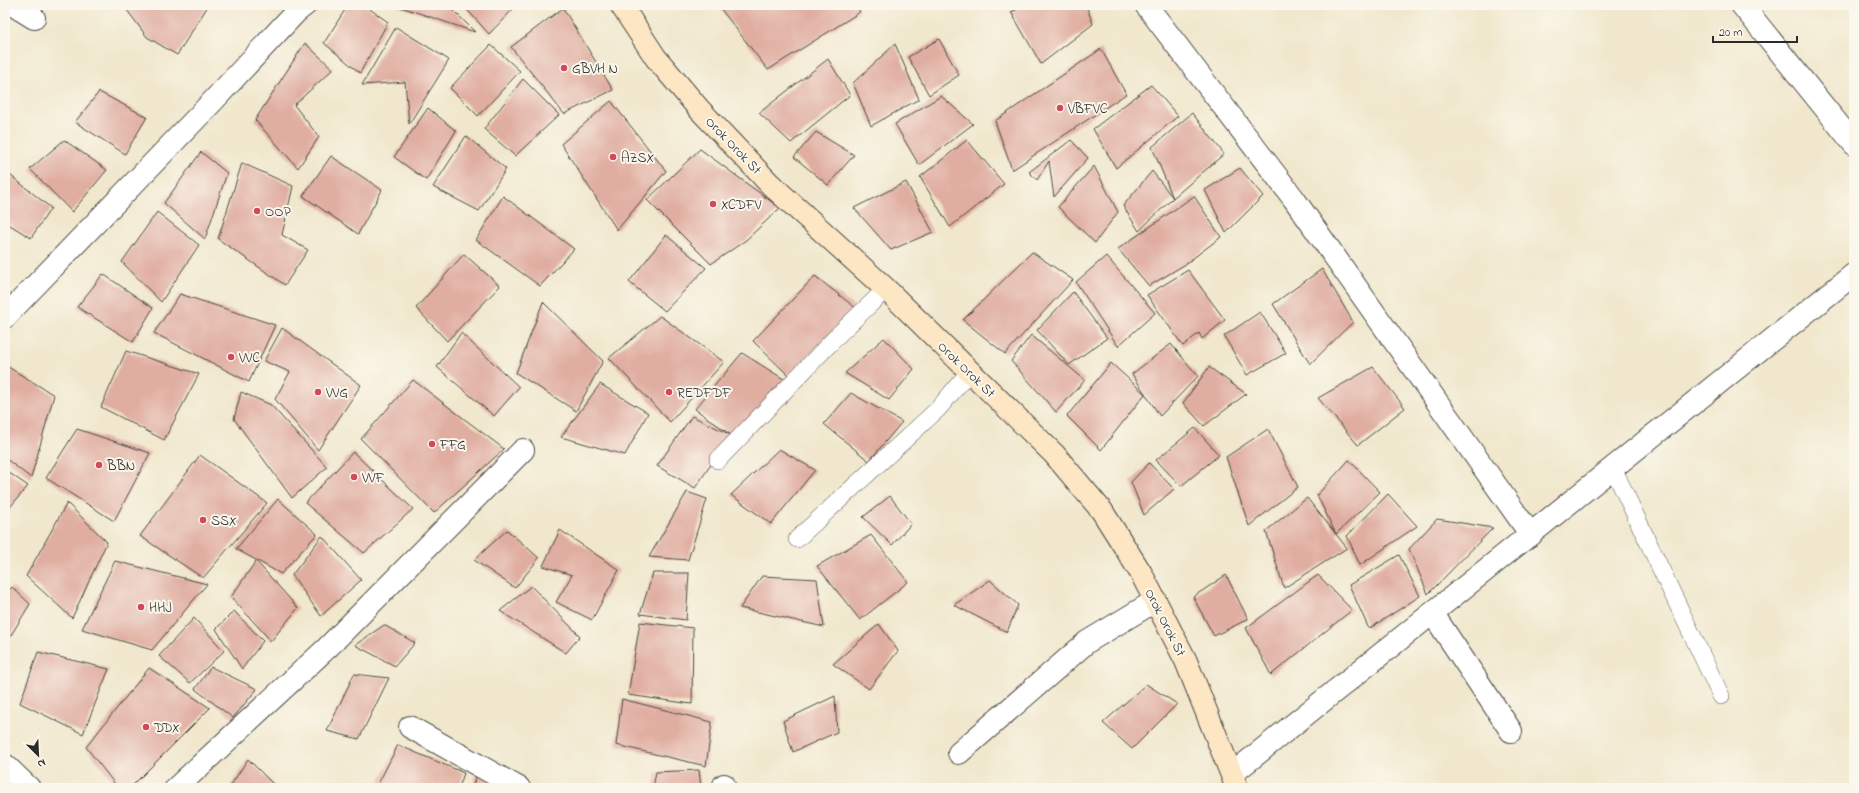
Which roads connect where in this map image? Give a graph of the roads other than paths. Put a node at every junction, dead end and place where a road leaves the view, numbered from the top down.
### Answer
1 (13, 5) edge
2 (305, 5) edge
3 (621, 5) edge
4 (1146, 5) edge
5 (1742, 5) edge
6 (34, 18) dead end
7 (1854, 144) edge
8 (1854, 274) edge
9 (886, 289) junction
10 (5, 317) edge
11 (970, 372) junction
12 (523, 450) dead end
13 (718, 460) dead end
14 (1613, 468) junction
15 (1532, 534) junction
16 (797, 539) dead end
17 (1155, 601) junction
18 (1433, 614) junction
19 (1721, 696) dead end
20 (410, 727) dead end
21 (1511, 731) dead end
22 (959, 753) dead end
23 (5, 765) edge
24 (1234, 781) edge
25 (29, 788) edge
26 (176, 788) edge
27 (519, 788) edge

1 - 6 street
2 - 10 street
3 - 9 main road, Orok Orok St
4 - 15 street
5 - 7 street
8 - 14 street
9 - 11 main road, Orok Orok St
9 - 13 lane
11 - 16 lane
11 - 17 main road, Orok Orok St
12 - 26 street
14 - 15 street
14 - 19 lane
15 - 18 street
17 - 22 street
17 - 24 main road, Orok Orok St
18 - 21 street
18 - 24 street
20 - 27 street
23 - 25 street

